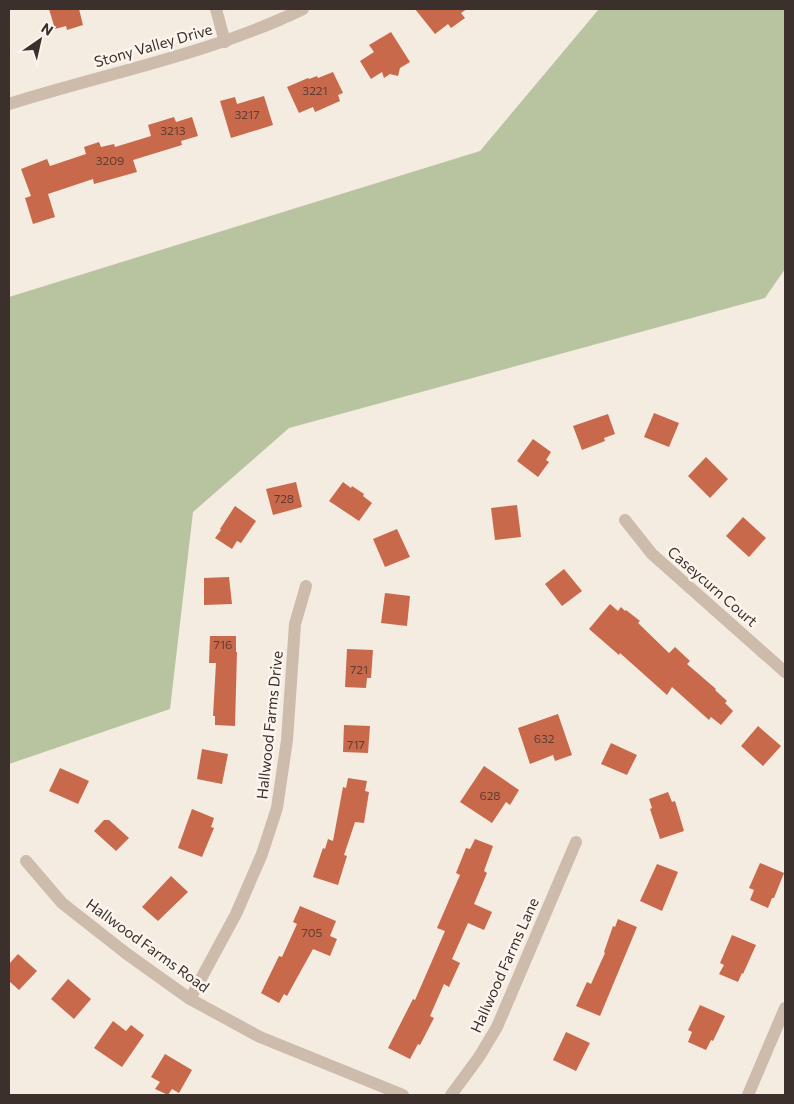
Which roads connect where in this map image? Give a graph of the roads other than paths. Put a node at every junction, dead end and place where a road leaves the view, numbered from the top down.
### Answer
1 (216, 9) edge
2 (303, 9) edge
3 (224, 42) junction
4 (9, 104) edge
5 (625, 520) dead end
6 (306, 586) dead end
7 (785, 672) edge
8 (576, 842) dead end
9 (26, 861) dead end
10 (190, 999) junction
11 (785, 1008) edge
12 (403, 1095) edge
13 (450, 1095) edge
14 (748, 1095) edge

1 - 3 street
2 - 3 street, Stony Valley Drive
3 - 4 street, Stony Valley Drive
5 - 7 street, Caseycurn Court
6 - 10 street, Hallwood Farms Drive
8 - 13 street, Hallwood Farms Lane
9 - 10 street, Hallwood Farms Road
10 - 12 street, Hallwood Farms Road
11 - 14 street

